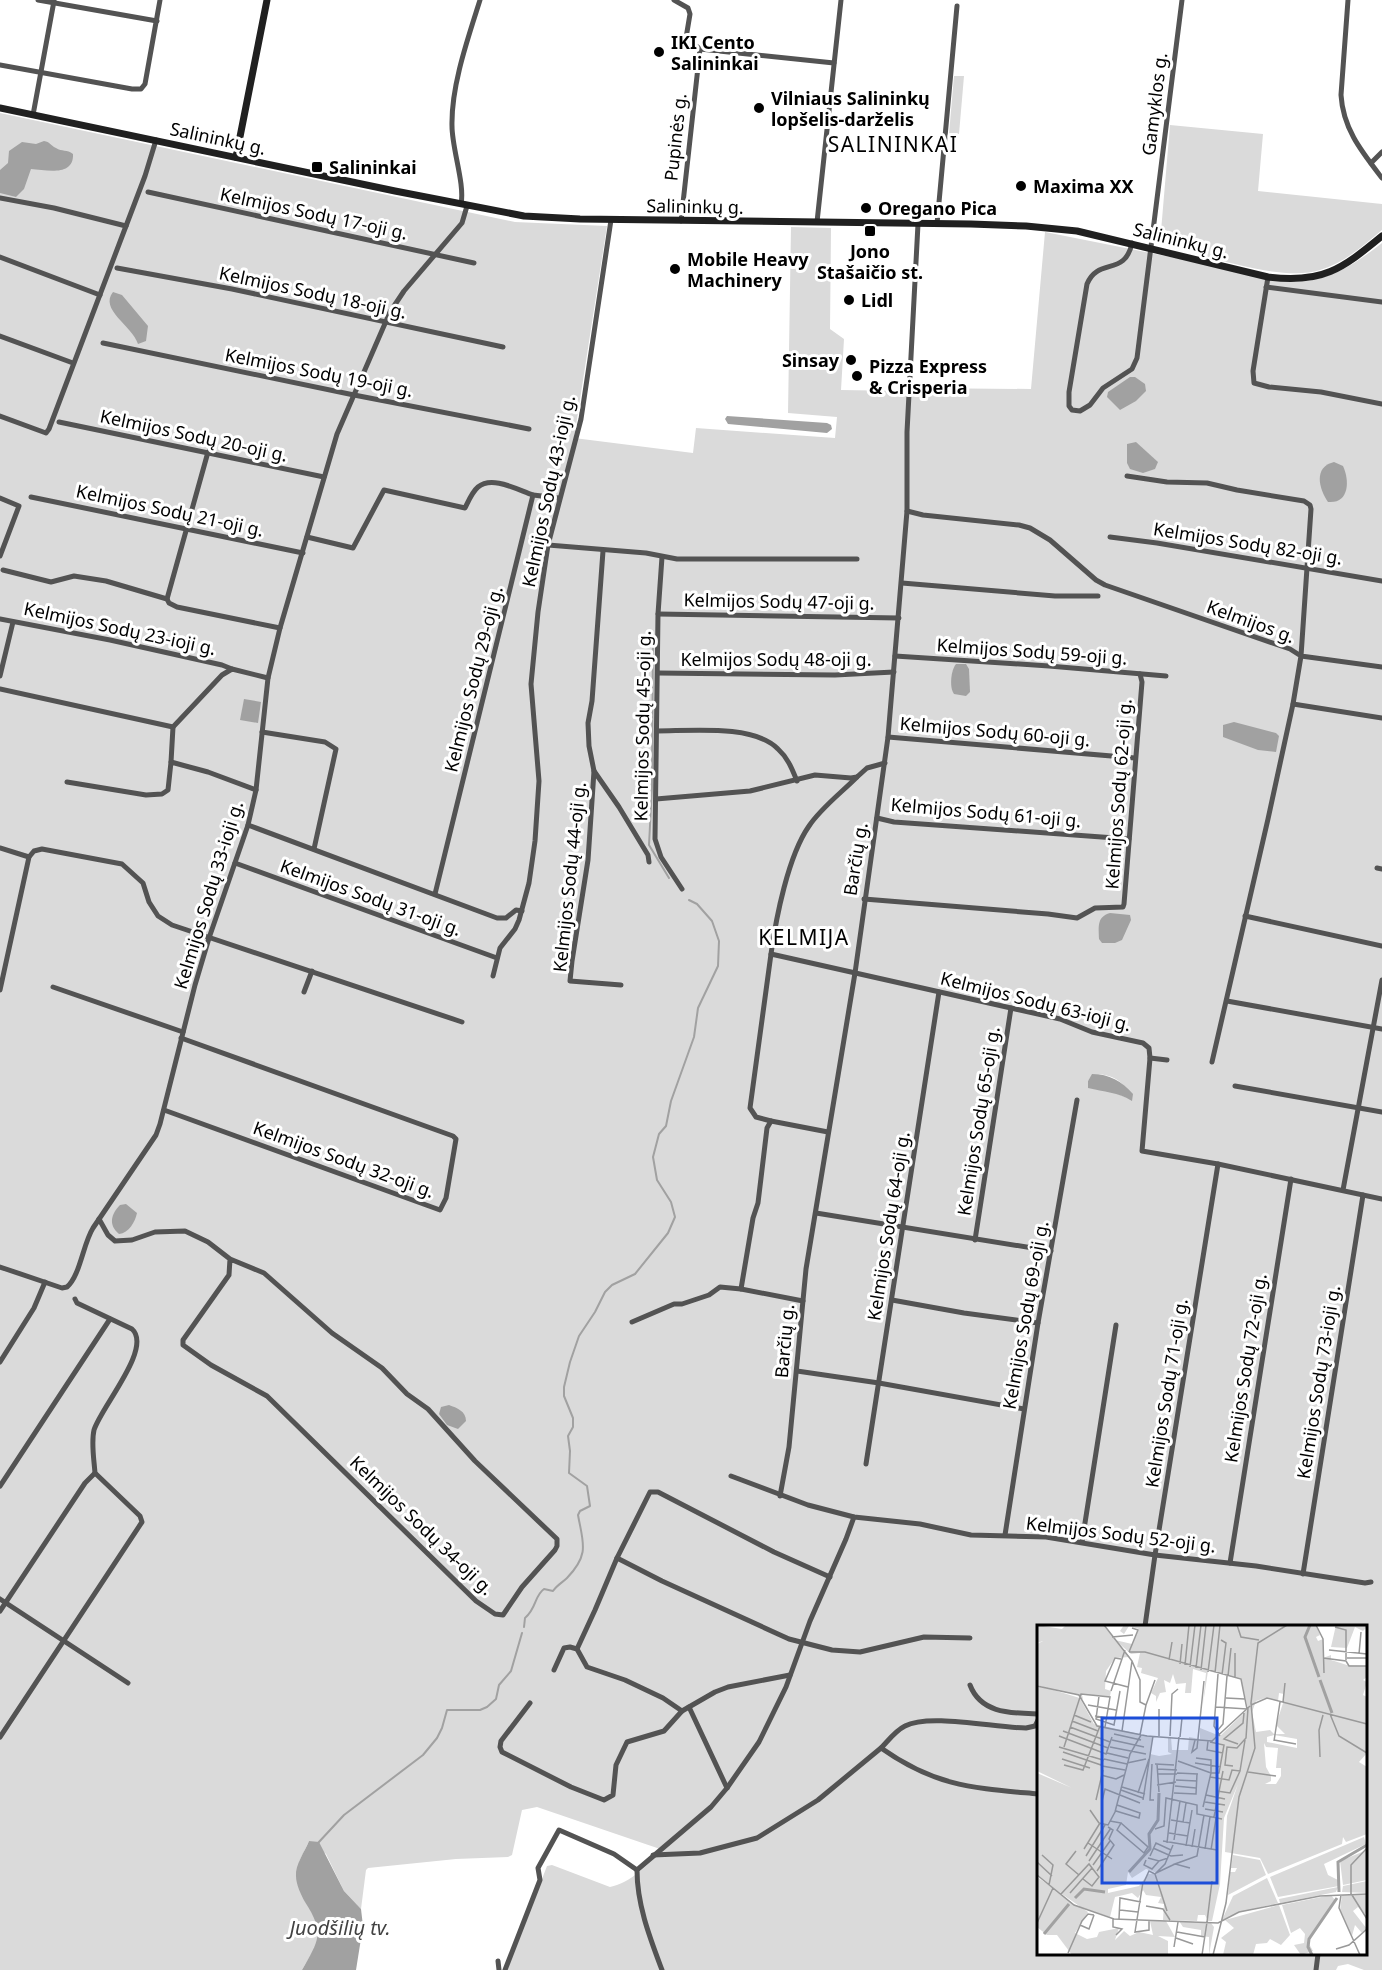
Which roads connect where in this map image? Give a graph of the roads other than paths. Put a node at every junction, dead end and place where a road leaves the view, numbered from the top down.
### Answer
1 (38, 0) edge
2 (160, 0) edge
3 (267, 0) edge
4 (480, 0) edge
5 (674, 0) edge
6 (841, 0) edge
7 (1182, 0) edge
8 (1348, 0) edge
9 (54, 1) edge
10 (957, 6) dead end
11 (157, 21) junction
12 (700, 49) junction
13 (834, 63) junction
14 (0, 65) edge
15 (41, 72) junction
16 (0, 108) edge
17 (33, 115) junction
18 (156, 140) junction
19 (1382, 152) edge
20 (236, 157) junction
21 (1371, 164) junction
22 (1382, 178) edge
23 (148, 192) dead end
24 (0, 198) edge
25 (464, 205) junction
26 (611, 220) junction
27 (681, 221) junction
28 (817, 222) junction
29 (918, 224) junction
30 (937, 224) junction
31 (126, 226) junction
32 (1382, 236) edge
33 (1132, 243) junction
34 (1151, 248) junction
35 (435, 254) junction
36 (0, 256) edge
37 (474, 263) dead end
38 (117, 268) dead end
39 (1268, 277) junction
40 (1266, 287) junction
41 (100, 295) junction
42 (1382, 302) edge
43 (385, 322) junction
44 (0, 336) edge
45 (103, 343) dead end
46 (503, 347) dead end
47 (73, 363) junction
48 (354, 395) junction
49 (1382, 404) edge
50 (0, 417) edge
51 (59, 422) dead end
52 (529, 429) dead end
53 (208, 452) junction
54 (1127, 476) dead end
55 (324, 477) junction
56 (533, 495) junction
57 (31, 497) dead end
58 (0, 498) edge
59 (559, 498) junction
60 (907, 511) junction
61 (187, 529) junction
62 (308, 537) junction
63 (1110, 537) dead end
64 (548, 545) junction
65 (603, 551) junction
66 (303, 554) junction
67 (0, 556) edge
68 (662, 557) junction
69 (857, 559) dead end
70 (1307, 568) junction
71 (3, 570) dead end
72 (1382, 581) edge
73 (902, 583) junction
74 (1098, 596) dead end
75 (167, 599) junction
76 (658, 614) junction
77 (899, 618) junction
78 (0, 619) edge
79 (13, 622) junction
80 (280, 628) junction
81 (896, 656) junction
82 (1301, 656) junction
83 (1382, 667) edge
84 (232, 669) junction
85 (894, 672) junction
86 (658, 673) junction
87 (1140, 674) junction
88 (0, 676) edge
89 (1166, 676) dead end
90 (268, 678) junction
91 (0, 689) edge
92 (1293, 704) junction
93 (1382, 718) edge
94 (173, 727) junction
95 (657, 731) junction
96 (262, 732) junction
97 (888, 737) junction
98 (1135, 758) junction
99 (171, 762) junction
100 (885, 763) junction
101 (594, 771) junction
102 (857, 777) junction
103 (797, 781) junction
104 (67, 782) dead end
105 (256, 790) junction
106 (656, 799) junction
107 (877, 818) junction
108 (248, 825) junction
109 (1129, 839) junction
110 (0, 848) edge
111 (314, 849) junction
112 (29, 857) junction
113 (235, 862) junction
114 (649, 862) dead end
115 (682, 889) dead end
116 (435, 894) junction
117 (864, 899) junction
118 (522, 911) junction
119 (1245, 916) junction
120 (209, 938) junction
121 (1382, 946) edge
122 (771, 954) junction
123 (497, 958) junction
124 (312, 971) junction
125 (855, 972) junction
126 (493, 976) dead end
127 (1382, 980) edge
128 (621, 985) dead end
129 (53, 987) dead end
130 (0, 990) edge
131 (304, 992) dead end
132 (939, 992) junction
133 (1227, 1001) junction
134 (1011, 1008) junction
135 (462, 1023) dead end
136 (1373, 1027) junction
137 (1382, 1029) edge
138 (183, 1032) junction
139 (181, 1038) junction
140 (1150, 1058) junction
141 (1167, 1060) dead end
142 (1212, 1062) dead end
143 (1235, 1086) dead end
144 (1077, 1100) dead end
145 (1359, 1108) junction
146 (164, 1110) junction
147 (1382, 1112) edge
148 (771, 1121) junction
149 (828, 1132) junction
150 (1218, 1164) junction
151 (1291, 1179) junction
152 (1343, 1190) junction
153 (1363, 1195) junction
154 (1382, 1198) edge
155 (816, 1213) junction
156 (99, 1219) junction
157 (902, 1228) junction
158 (975, 1240) junction
159 (1051, 1251) junction
160 (231, 1259) junction
161 (0, 1267) edge
162 (45, 1282) junction
163 (741, 1289) junction
164 (75, 1299) dead end
165 (892, 1300) junction
166 (803, 1301) junction
167 (110, 1319) junction
168 (632, 1322) dead end
169 (1038, 1323) junction
170 (1116, 1325) dead end
171 (0, 1362) edge
172 (797, 1371) junction
173 (879, 1383) junction
174 (1024, 1409) junction
175 (866, 1464) dead end
176 (95, 1473) junction
177 (731, 1476) dead end
178 (0, 1486) edge
179 (780, 1496) junction
180 (854, 1516) junction
181 (1005, 1535) junction
182 (1082, 1542) junction
183 (1155, 1555) junction
184 (617, 1558) junction
185 (1230, 1563) junction
186 (1303, 1574) junction
187 (830, 1577) junction
188 (1371, 1582) dead end
189 (0, 1599) edge
190 (6, 1603) junction
191 (0, 1611) edge
192 (1145, 1625) edge
193 (970, 1638) dead end
194 (63, 1640) junction
195 (802, 1643) junction
196 (577, 1649) junction
197 (554, 1670) dead end
198 (790, 1675) junction
199 (128, 1683) dead end
200 (970, 1685) dead end
201 (530, 1703) dead end
202 (689, 1707) junction
203 (682, 1711) junction
204 (1037, 1714) edge
205 (1037, 1722) edge
206 (0, 1737) edge
207 (880, 1748) junction
208 (727, 1788) junction
209 (1037, 1794) edge
210 (653, 1855) junction
211 (637, 1870) junction
212 (1318, 1955) edge
213 (498, 1961) dead end
214 (499, 1970) edge
215 (505, 1970) edge
216 (662, 1970) edge
217 (1317, 1970) edge

1 - 9 street
2 - 11 street
3 - 20 main road
4 - 25 street
5 - 12 street
6 - 13 street
7 - 34 street, Gamyklos g.
8 - 21 street
9 - 11 street
9 - 15 street
10 - 30 street
11 - 15 street
12 - 13 street
12 - 27 street, Pupinės g.
13 - 28 street
14 - 15 street
15 - 17 street
16 - 17 main road, Salininkų g.
17 - 18 main road, Salininkų g.
18 - 20 main road, Salininkų g.
18 - 31 street
19 - 21 street
20 - 25 main road, Salininkų g.
21 - 22 street
23 - 35 street, Kelmijos Sodų 17-oji g.
24 - 31 street
25 - 26 main road, Salininkų g.
25 - 35 street, Kelmijos Sodų 33-ioji g.
26 - 27 main road, Salininkų g.
26 - 59 street, Kelmijos Sodų 43-ioji g.
27 - 28 main road, Salininkų g.
28 - 29 main road, Salininkų g.
29 - 30 main road, Salininkų g.
29 - 60 street, Barčių g.
30 - 33 main road, Salininkų g.
31 - 41 street
32 - 39 main road, Salininkų g.
33 - 34 main road, Salininkų g.
33 - 34 street, Gamyklos g.
34 - 39 main road, Salininkų g.
35 - 37 street, Kelmijos Sodų 17-oji g.
35 - 43 street, Kelmijos Sodų 33-ioji g.
36 - 41 street
38 - 43 street, Kelmijos Sodų 18-oji g.
39 - 40 street
40 - 42 street
40 - 49 street
41 - 47 street
43 - 46 street, Kelmijos Sodų 18-oji g.
43 - 48 street, Kelmijos Sodų 33-ioji g.
44 - 47 street
45 - 48 street, Kelmijos Sodų 19-oji g.
47 - 50 street
48 - 52 street, Kelmijos Sodų 19-oji g.
48 - 55 street, Kelmijos Sodų 33-ioji g.
51 - 53 street, Kelmijos Sodų 20-oji g.
53 - 55 street, Kelmijos Sodų 20-oji g.
53 - 61 street
54 - 70 street
55 - 62 street, Kelmijos Sodų 33-ioji g.
56 - 59 street
56 - 62 street
56 - 116 street, Kelmijos Sodų 29-oji g.
57 - 61 street, Kelmijos Sodų 21-oji g.
58 - 67 street
59 - 64 street, Kelmijos Sodų 43-ioji g.
60 - 73 street, Barčių g.
60 - 82 street, Kelmijos g.
61 - 66 street, Kelmijos Sodų 21-oji g.
61 - 75 street
62 - 66 street, Kelmijos Sodų 33-ioji g.
63 - 70 street, Kelmijos Sodų 82-oji g.
64 - 65 street
64 - 118 street, Kelmijos Sodų 43-ioji g.
65 - 68 street
65 - 101 street, Kelmijos Sodų 44-oji g.
66 - 80 street, Kelmijos Sodų 33-ioji g.
68 - 69 street
68 - 76 street, Kelmijos Sodų 45-oji g.
70 - 72 street, Kelmijos Sodų 82-oji g.
70 - 82 street
71 - 75 street
73 - 74 street
73 - 77 street, Barčių g.
75 - 80 street
76 - 77 street, Kelmijos Sodų 47-oji g.
76 - 86 street, Kelmijos Sodų 45-oji g.
77 - 81 street, Barčių g.
78 - 79 street, Kelmijos Sodų 23-ioji g.
79 - 84 street, Kelmijos Sodų 23-ioji g.
79 - 88 street
80 - 90 street, Kelmijos Sodų 33-ioji g.
81 - 85 street, Barčių g.
81 - 87 street, Kelmijos Sodų 59-oji g.
82 - 83 street
82 - 92 street, Kelmijos g.
84 - 90 street, Kelmijos Sodų 23-ioji g.
84 - 94 street
85 - 86 street, Kelmijos Sodų 48-oji g.
85 - 97 street, Barčių g.
86 - 95 street, Kelmijos Sodų 45-oji g.
87 - 89 street, Kelmijos Sodų 59-oji g.
87 - 98 street, Kelmijos Sodų 62-oji g.
90 - 96 street, Kelmijos Sodų 33-ioji g.
91 - 94 street
92 - 93 street
92 - 119 street, Kelmijos g.
94 - 99 street
95 - 103 street
95 - 106 street, Kelmijos Sodų 45-oji g.
96 - 105 street, Kelmijos Sodų 33-ioji g.
96 - 111 street
97 - 98 street, Kelmijos Sodų 60-oji g.
97 - 100 street, Barčių g.
98 - 109 street, Kelmijos Sodų 62-oji g.
99 - 104 street
99 - 105 street
100 - 102 street
100 - 107 street, Barčių g.
101 - 114 street
101 - 128 street, Kelmijos Sodų 44-oji g.
102 - 103 street
102 - 122 street
103 - 106 street
105 - 108 street, Kelmijos Sodų 33-ioji g.
106 - 115 street, Kelmijos Sodų 45-oji g.
107 - 109 street, Kelmijos Sodų 61-oji g.
107 - 117 street, Barčių g.
108 - 111 street
108 - 113 street, Kelmijos Sodų 33-ioji g.
109 - 117 street, Kelmijos Sodų 62-oji g.
110 - 112 street
111 - 116 street
112 - 120 street
112 - 130 street
113 - 120 street, Kelmijos Sodų 33-ioji g.
113 - 123 street, Kelmijos Sodų 31-oji g.
116 - 118 street
117 - 125 street, Barčių g.
118 - 123 street, Kelmijos Sodų 43-ioji g.
119 - 121 street
119 - 133 street, Kelmijos g.
120 - 124 street
120 - 138 street, Kelmijos Sodų 33-ioji g.
122 - 125 street, Kelmijos Sodų 63-ioji g.
122 - 148 street
123 - 126 street, Kelmijos Sodų 43-ioji g.
124 - 131 street
124 - 135 street
125 - 132 street, Kelmijos Sodų 63-ioji g.
125 - 149 street, Barčių g.
127 - 136 street
129 - 138 street
132 - 134 street, Kelmijos Sodų 63-ioji g.
132 - 157 street, Kelmijos Sodų 64-oji g.
133 - 136 street
133 - 142 street, Kelmijos g.
134 - 140 street, Kelmijos Sodų 63-ioji g.
134 - 158 street, Kelmijos Sodų 65-oji g.
136 - 137 street
136 - 145 street
138 - 139 street, Kelmijos Sodų 33-ioji g.
139 - 146 street, Kelmijos Sodų 33-ioji g.
139 - 146 street, Kelmijos Sodų 32-oji g.
140 - 141 street
140 - 150 street
143 - 145 street
144 - 159 street, Kelmijos Sodų 69-oji g.
145 - 147 street
145 - 152 street
146 - 156 street, Kelmijos Sodų 33-ioji g.
148 - 149 street
148 - 163 street
149 - 155 street, Barčių g.
150 - 151 street
150 - 183 street, Kelmijos Sodų 71-oji g.
151 - 152 street
151 - 185 street, Kelmijos Sodų 72-oji g.
152 - 153 street
153 - 154 street
153 - 186 street, Kelmijos Sodų 73-ioji g.
155 - 157 street
155 - 166 street, Barčių g.
156 - 160 street, Kelmijos Sodų 34-oji g.
156 - 162 street, Kelmijos Sodų 33-ioji g.
157 - 158 street
157 - 165 street, Kelmijos Sodų 64-oji g.
158 - 159 street
159 - 169 street, Kelmijos Sodų 69-oji g.
160 - 160 street, Kelmijos Sodų 34-oji g.
161 - 162 street
162 - 171 street
163 - 166 street
163 - 168 street
164 - 167 street
165 - 169 street
165 - 173 street, Kelmijos Sodų 64-oji g.
166 - 172 street, Barčių g.
167 - 176 street
167 - 178 street
169 - 174 street, Kelmijos Sodų 69-oji g.
170 - 182 street
172 - 173 street
172 - 179 street, Barčių g.
173 - 174 street
173 - 175 street, Kelmijos Sodų 64-oji g.
174 - 181 street, Kelmijos Sodų 69-oji g.
176 - 190 street
176 - 194 street
177 - 179 street, Kelmijos Sodų 52-oji g.
179 - 180 street, Kelmijos Sodų 52-oji g.
180 - 181 street, Kelmijos Sodų 52-oji g.
180 - 187 street
181 - 182 street, Kelmijos Sodų 52-oji g.
182 - 183 street, Kelmijos Sodų 52-oji g.
183 - 185 street, Kelmijos Sodų 52-oji g.
183 - 192 street, Kelmijos Sodų 71-oji g.
184 - 187 street
184 - 195 street
184 - 196 street
185 - 186 street, Kelmijos Sodų 52-oji g.
186 - 188 street, Kelmijos Sodų 52-oji g.
187 - 195 street
189 - 190 street
190 - 191 street
190 - 194 street
193 - 195 street
194 - 199 street
194 - 206 street
195 - 198 street
196 - 197 street
196 - 203 street
198 - 202 street
198 - 208 street
200 - 204 street
201 - 203 street
202 - 203 street
202 - 208 street
205 - 207 street
207 - 209 street
207 - 210 street
208 - 210 street
210 - 211 street
211 - 215 street
211 - 216 street
212 - 217 street
213 - 214 street

